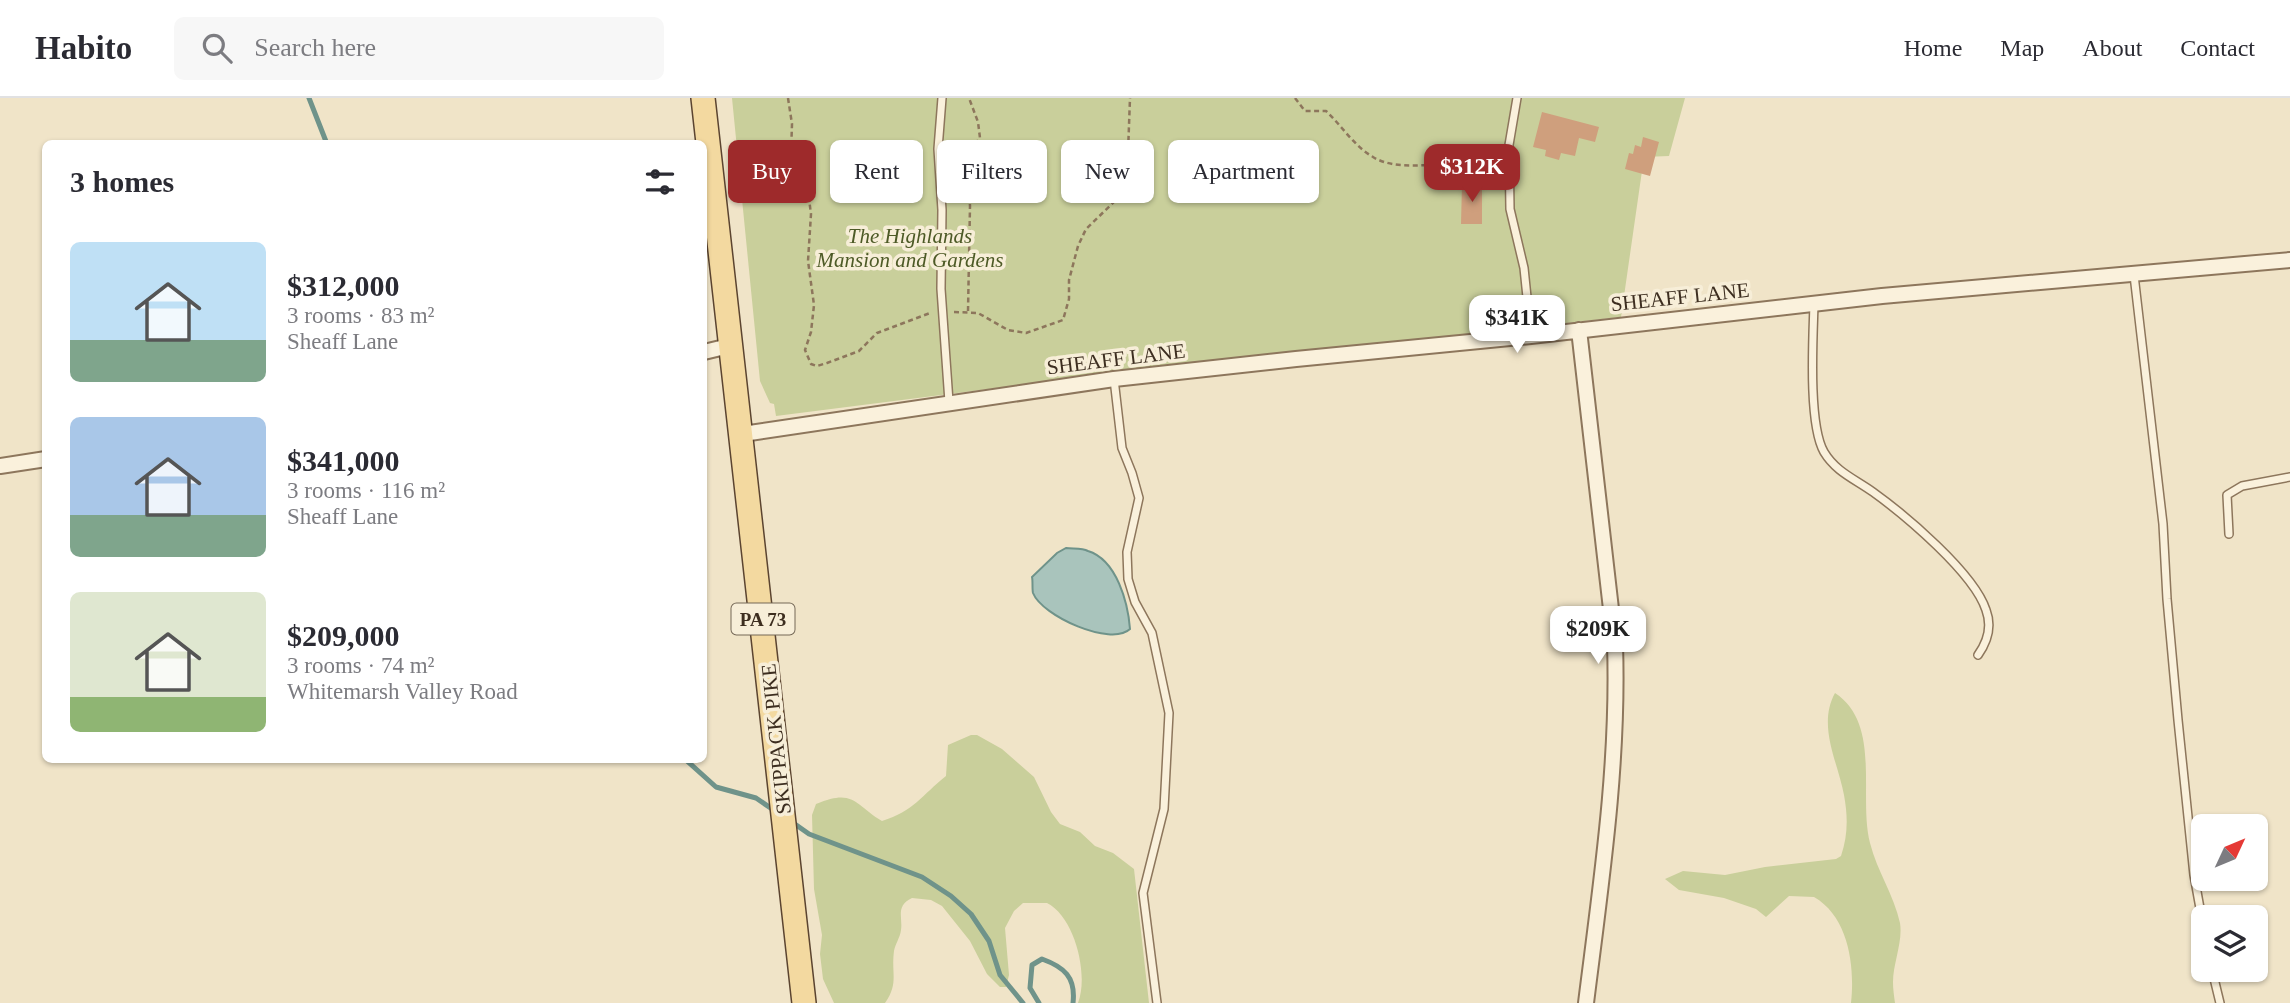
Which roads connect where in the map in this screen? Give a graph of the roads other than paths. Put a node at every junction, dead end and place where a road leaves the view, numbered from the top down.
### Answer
1 (703, 98) edge
2 (942, 98) edge
3 (1517, 98) edge
4 (2290, 260) edge
5 (2134, 275) junction
6 (1814, 304) junction
7 (1579, 330) junction
8 (1531, 336) junction
9 (733, 345) junction
10 (707, 351) edge
11 (1114, 379) junction
12 (949, 402) junction
13 (743, 434) junction
14 (42, 460) edge
15 (0, 466) edge
16 (2290, 477) edge
17 (2229, 534) dead end
18 (1979, 655) dead end
19 (2199, 905) edge
20 (2215, 982) edge
21 (804, 1003) edge
22 (1157, 1003) edge
23 (1586, 1003) edge
24 (2220, 1003) edge

1 - 9 main road, PA 73
2 - 12 lane
3 - 8 lane
4 - 5 street, SHEAFF LANE
5 - 6 street, SHEAFF LANE
5 - 19 lane
6 - 7 street, SHEAFF LANE
6 - 18 lane
7 - 8 street, SHEAFF LANE
7 - 23 street
8 - 11 street, SHEAFF LANE
9 - 10 street
9 - 13 main road, PA 73
11 - 12 street, SHEAFF LANE
11 - 22 lane
12 - 13 street, SHEAFF LANE
13 - 21 main road, SKIPPACK PIKE / PA 73
14 - 15 street
16 - 17 lane
20 - 24 lane

